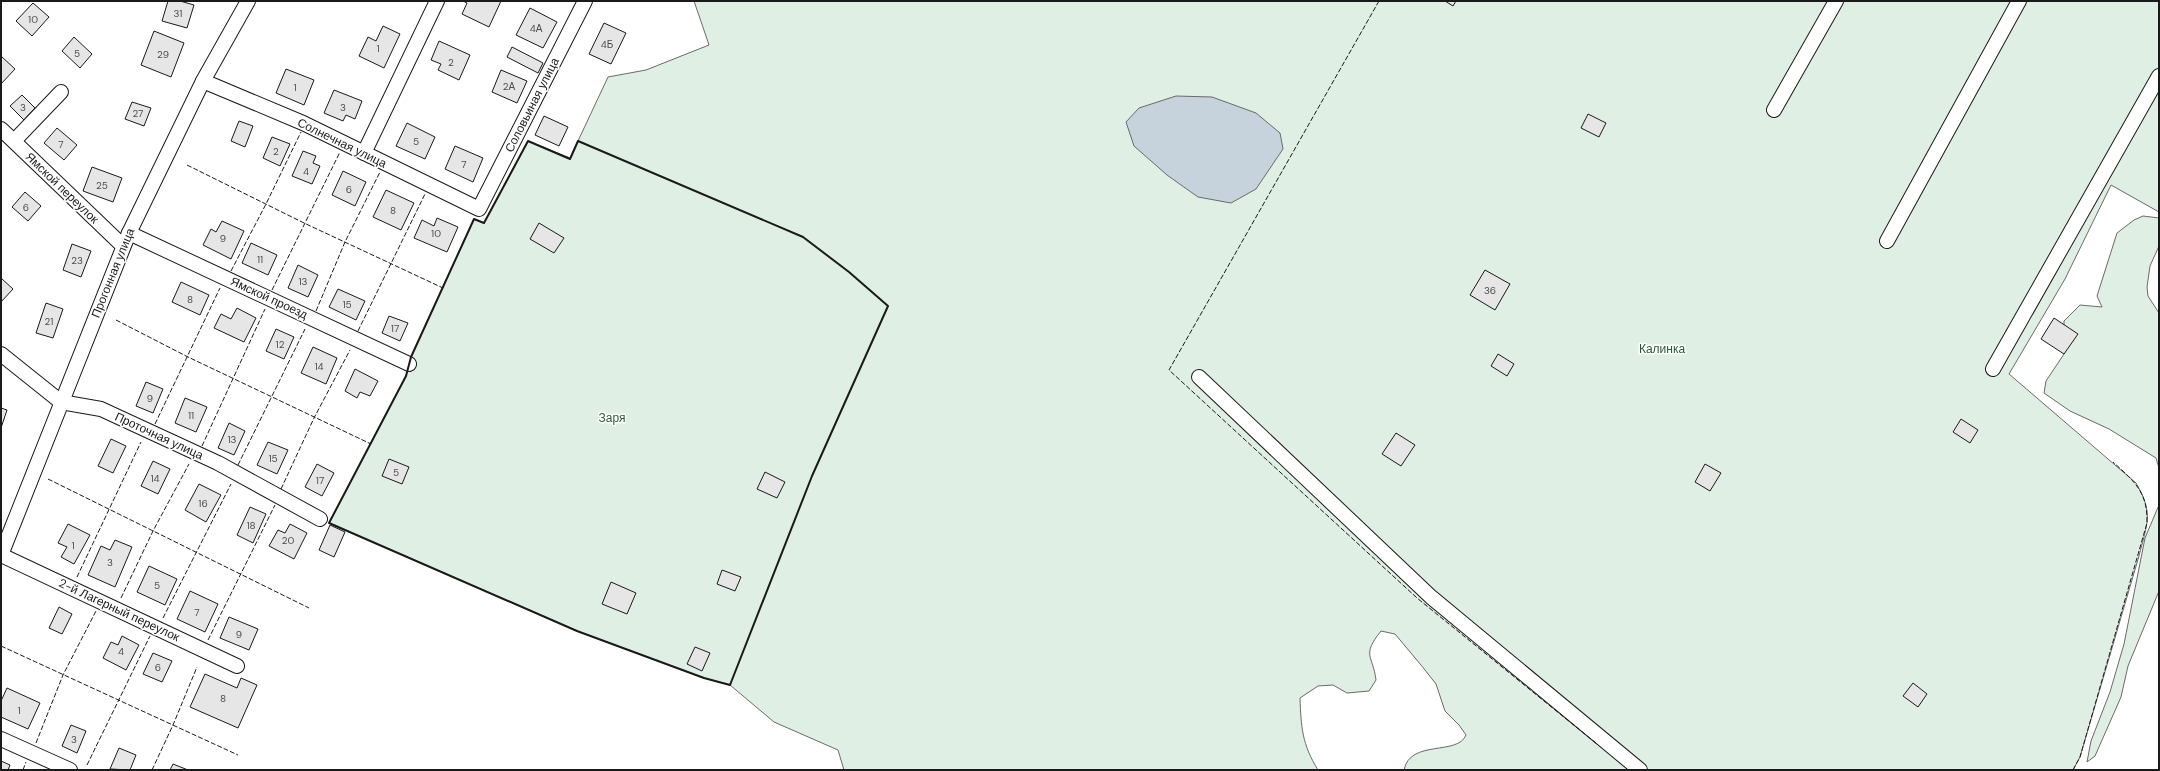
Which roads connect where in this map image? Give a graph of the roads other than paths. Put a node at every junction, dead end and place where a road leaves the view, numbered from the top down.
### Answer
1 (248, 1) edge
2 (437, 1) edge
3 (585, 1) edge
4 (1836, 1) edge
5 (2019, 1) edge
6 (2159, 76) edge
7 (203, 81) junction
8 (62, 92) dead end
9 (1774, 110) dead end
10 (1, 129) edge
11 (14, 141) junction
12 (364, 153) junction
13 (479, 209) joint
14 (129, 233) junction
15 (1887, 241) dead end
16 (123, 246) junction
17 (1, 354) edge
18 (409, 364) dead end
19 (1993, 369) dead end
20 (1199, 377) dead end
21 (61, 402) junction
22 (320, 519) dead end
23 (1, 555) edge
24 (237, 666) dead end
25 (1, 739) edge
26 (70, 770) edge
27 (1640, 770) edge

1 - 7 street, Прогонная улица
2 - 12 street
3 - 13 street, Соловьиная улица
4 - 9 street
5 - 15 street
6 - 19 street
7 - 12 street, Солнечная улица
7 - 14 street, Прогонная улица
8 - 11 street
10 - 11 street, Ямской переулок
11 - 16 street, Ямской переулок
12 - 13 street, Солнечная улица
14 - 16 street, Прогонная улица
14 - 18 street, Ямской проезд
16 - 21 street, Прогонная улица
17 - 21 street, Проточная улица
20 - 27 street
21 - 22 street, Проточная улица
21 - 23 street, Прогонная улица
23 - 24 street, 2-й Лагерный переулок
25 - 26 street

